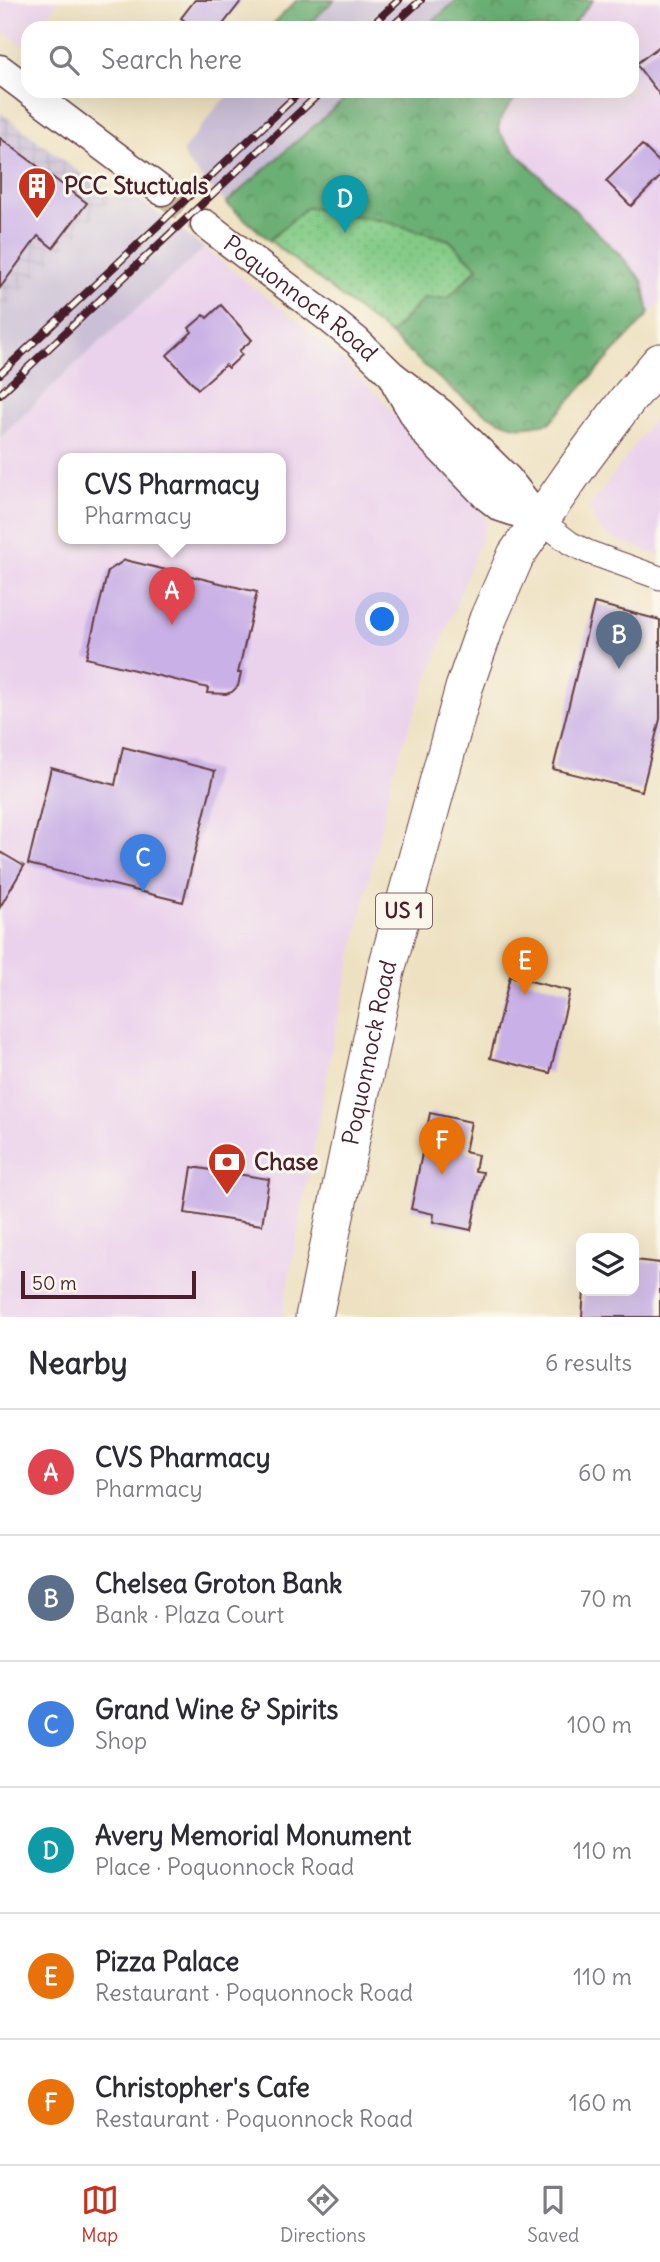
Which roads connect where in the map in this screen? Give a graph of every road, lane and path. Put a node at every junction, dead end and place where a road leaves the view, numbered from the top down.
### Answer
1 (0, 69) edge
2 (21, 85) edge
3 (38, 98) edge
4 (162, 191) tunnel mouth
5 (205, 224) tunnel mouth
6 (660, 362) edge
7 (540, 520) junction
8 (660, 578) edge
9 (314, 1317) edge

1 - 2 street
3 - 4 street
5 - 7 street, Poquonnock Road
6 - 7 main road, US 1
7 - 8 street
7 - 9 main road, Poquonnock Road / US 1

